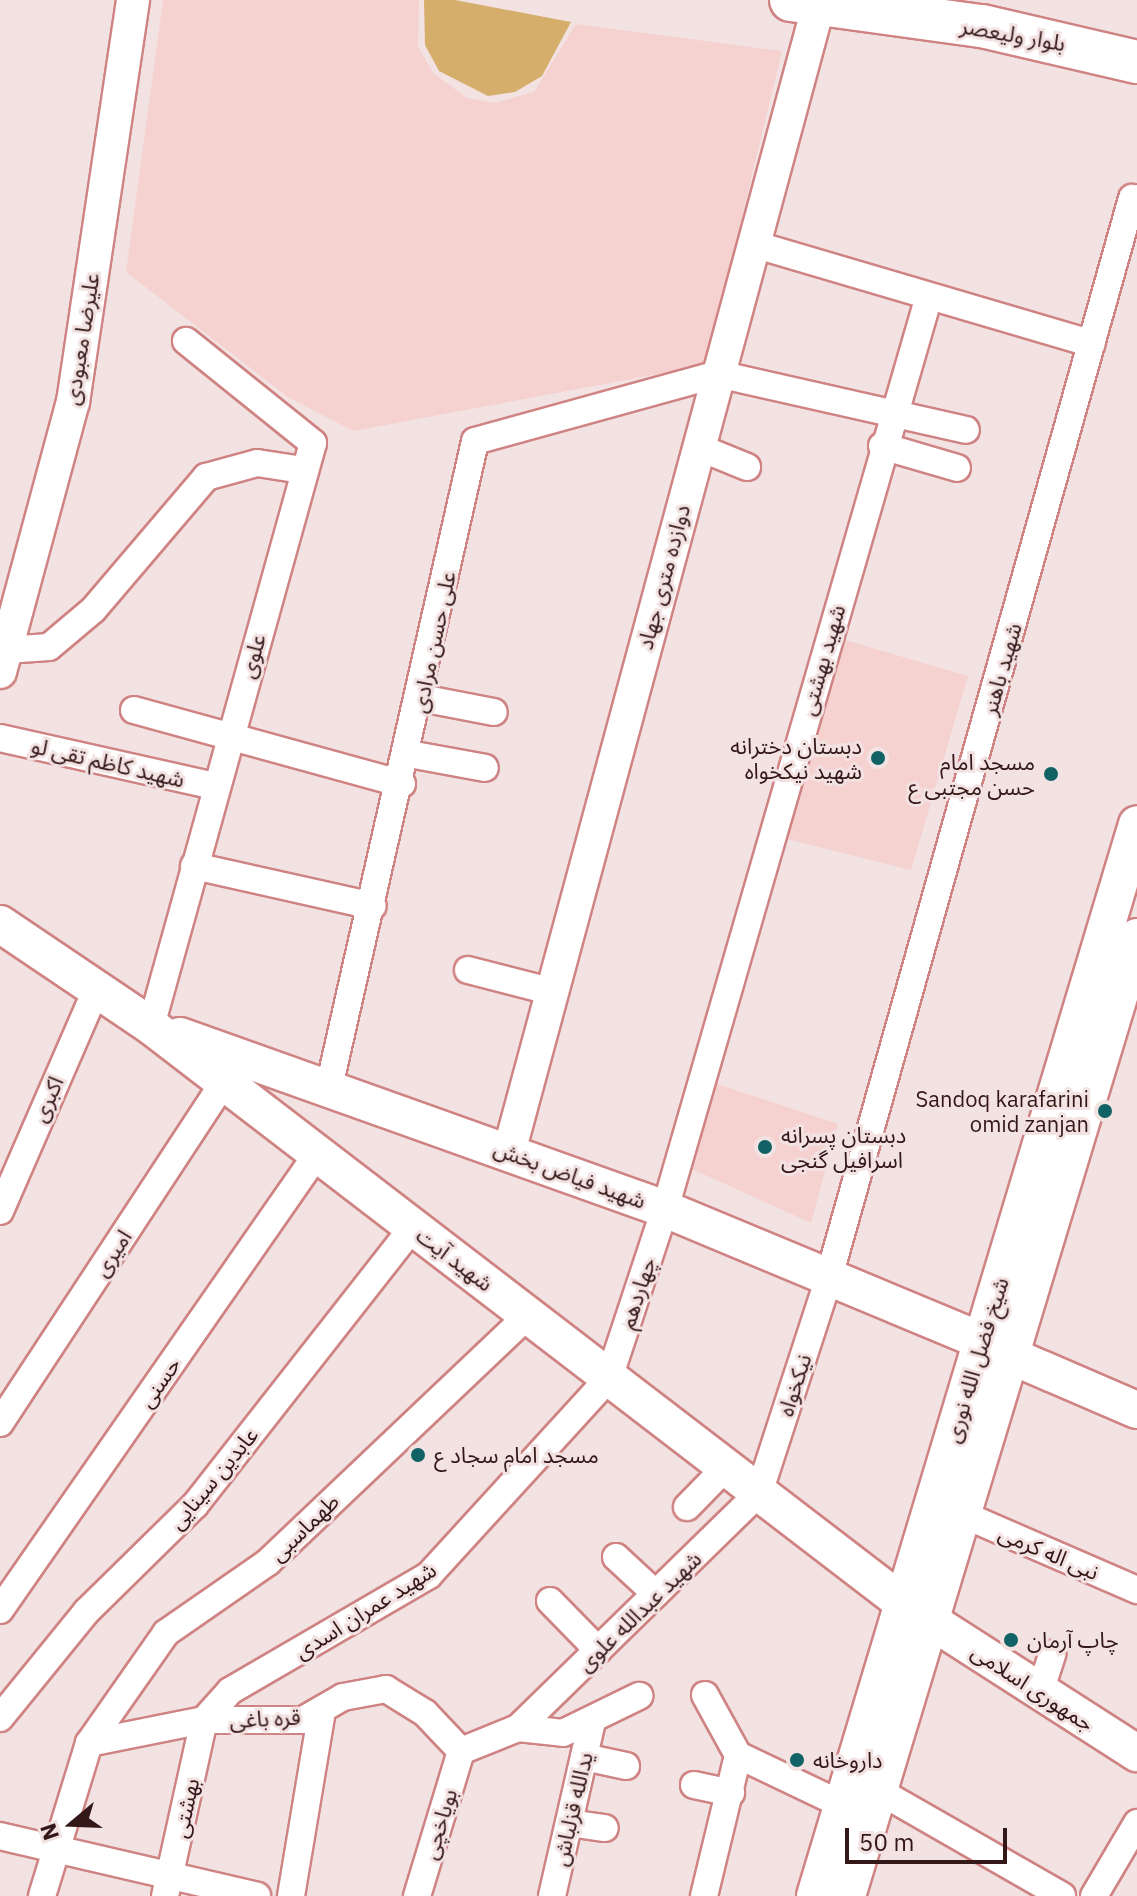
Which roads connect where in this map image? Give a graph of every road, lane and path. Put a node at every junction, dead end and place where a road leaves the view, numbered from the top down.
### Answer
1 (133, 0) edge
2 (805, 2) edge
3 (1137, 62) edge
4 (1132, 198) dead end
5 (753, 244) junction
6 (929, 296) junction
7 (186, 341) dead end
8 (1092, 344) junction
9 (718, 374) junction
10 (893, 413) junction
11 (966, 430) dead end
12 (882, 446) junction
13 (698, 447) junction
14 (747, 467) dead end
15 (957, 468) dead end
16 (303, 470) junction
17 (3, 661) edge
18 (421, 698) junction
19 (134, 710) dead end
20 (494, 712) dead end
21 (0, 738) edge
22 (229, 739) junction
23 (409, 754) junction
24 (485, 768) dead end
25 (402, 784) junction
26 (215, 786) junction
27 (1137, 824) edge
28 (194, 866) junction
29 (373, 906) junction
30 (0, 924) edge
31 (1137, 937) edge
32 (468, 970) dead end
33 (97, 988) junction
34 (550, 991) junction
35 (151, 1026) junction
36 (224, 1082) junction
37 (329, 1087) junction
38 (509, 1152) junction
39 (317, 1154) junction
40 (665, 1209) junction
41 (0, 1211) edge
42 (413, 1227) junction
43 (829, 1277) junction
44 (528, 1315) junction
45 (996, 1348) junction
46 (609, 1378) junction
47 (1137, 1410) edge
48 (0, 1423) edge
49 (726, 1467) junction
50 (759, 1493) junction
51 (687, 1507) dead end
52 (962, 1514) junction
53 (616, 1557) dead end
54 (1137, 1590) edge
55 (656, 1594) junction
56 (550, 1601) dead end
57 (0, 1610) edge
58 (916, 1612) junction
59 (598, 1650) junction
60 (1052, 1654) dead end
61 (1040, 1692) junction
62 (705, 1695) dead end
63 (639, 1696) dead end
64 (322, 1710) junction
65 (0, 1718) edge
66 (204, 1720) junction
67 (592, 1721) junction
68 (518, 1728) junction
69 (89, 1743) junction
70 (461, 1751) junction
71 (1137, 1753) edge
72 (738, 1755) junction
73 (584, 1757) junction
74 (626, 1766) dead end
75 (694, 1785) dead end
76 (879, 1791) junction
77 (731, 1793) junction
78 (843, 1805) junction
79 (569, 1823) junction
80 (1137, 1823) edge
81 (605, 1828) dead end
82 (0, 1836) edge
83 (56, 1846) junction
84 (1016, 1884) edge
85 (168, 1885) edge
86 (42, 1896) edge
87 (257, 1896) edge
88 (291, 1896) edge
89 (417, 1896) edge
90 (552, 1896) edge
91 (704, 1896) edge
92 (815, 1896) edge
93 (847, 1896) edge
94 (1062, 1896) edge
95 (1094, 1896) edge

1 - 17 street, علیرضا معبودی
2 - 3 main road, بلوار ولیعصر
2 - 5 street, دوازده متری جهاد
4 - 8 street, شهید باهنر
5 - 6 street
5 - 9 street, دوازده متری جهاد
6 - 8 street
6 - 10 street, شهید بهشتی
7 - 16 street, علوی
8 - 43 street, شهید باهنر
9 - 10 street
9 - 13 street, دوازده متری جهاد
9 - 18 street, علی حسن مرادی
10 - 11 street
10 - 12 street, شهید بهشتی
12 - 15 street
12 - 40 street, شهید بهشتی
13 - 14 street
13 - 34 street, دوازده متری جهاد
16 - 17 street
16 - 22 street, علوی
18 - 20 street
18 - 23 street, علی حسن مرادی
19 - 22 street
21 - 26 street, شهید کاظم تقی لو
22 - 25 street
22 - 26 street, علوی
23 - 24 street
23 - 25 street, علی حسن مرادی
25 - 29 street, علی حسن مرادی
26 - 28 street, علوی
27 - 45 main road, شیخ فضل الله نوری
28 - 29 street
28 - 35 street, علوی
29 - 37 street, علی حسن مرادی
30 - 33 main road, شهید آیت
31 - 45 main road, شیخ فضل الله نوری
32 - 34 street
33 - 35 main road, شهید آیت
33 - 41 street, اکبری
34 - 38 street, دوازده متری جهاد
35 - 36 main road, شهید آیت
35 - 37 main road, شهید فیاض بخش
36 - 39 main road, شهید آیت
36 - 48 street, امیری
37 - 38 main road, شهید فیاض بخش
38 - 40 main road, شهید فیاض بخش
39 - 42 main road, شهید آیت
39 - 57 street, حسنی
40 - 43 main road, شهید فیاض بخش
40 - 46 street, چهاردهم
42 - 44 main road, شهید آیت
42 - 65 street, عابدین سینایی
43 - 45 main road, شهید فیاض بخش
43 - 50 street, نیکخواه
44 - 46 main road, شهید آیت
44 - 69 street, طهماسبی
45 - 47 main road, شهید فیاض بخش
45 - 52 main road, شیخ فضل الله نوری
45 - 58 main road, شیخ فضل الله نوری
46 - 49 main road, شهید آیت
46 - 66 street, شهید عمران اسدی
49 - 50 main road, شهید آیت
49 - 51 street
50 - 55 street, شهید عبدالله علوی
50 - 58 main road, شهید آیت
52 - 54 street, نبی اله کرمی
52 - 58 main road, شیخ فضل الله نوری
53 - 55 street
55 - 59 street, شهید عبدالله علوی
56 - 59 street
58 - 61 main road, جمهوری اسلامی
58 - 76 main road, شیخ فضل الله نوری
58 - 78 main road, شیخ فضل الله نوری
59 - 68 street, شهید عبدالله علوی
60 - 61 street
61 - 71 main road, جمهوری اسلامی
62 - 72 street
63 - 67 street
64 - 66 street, قره باغی
64 - 70 street, قره باغی
64 - 88 street
66 - 69 street, قره باغی
66 - 85 street, بهشتی
67 - 68 street
67 - 73 street, یدالله قزلباش
68 - 70 street
69 - 83 street, طهماسبی
70 - 89 street, بویاخچی
72 - 77 street
72 - 78 street
73 - 74 street
73 - 79 street, یدالله قزلباش
75 - 77 street
76 - 84 street
76 - 93 main road, شیخ فضل الله نوری
77 - 91 street
78 - 92 main road, شیخ فضل الله نوری
79 - 81 street
79 - 90 street, یدالله قزلباش
80 - 95 street
82 - 83 street
83 - 85 street
83 - 86 street, طهماسبی
84 - 94 street
85 - 87 street

